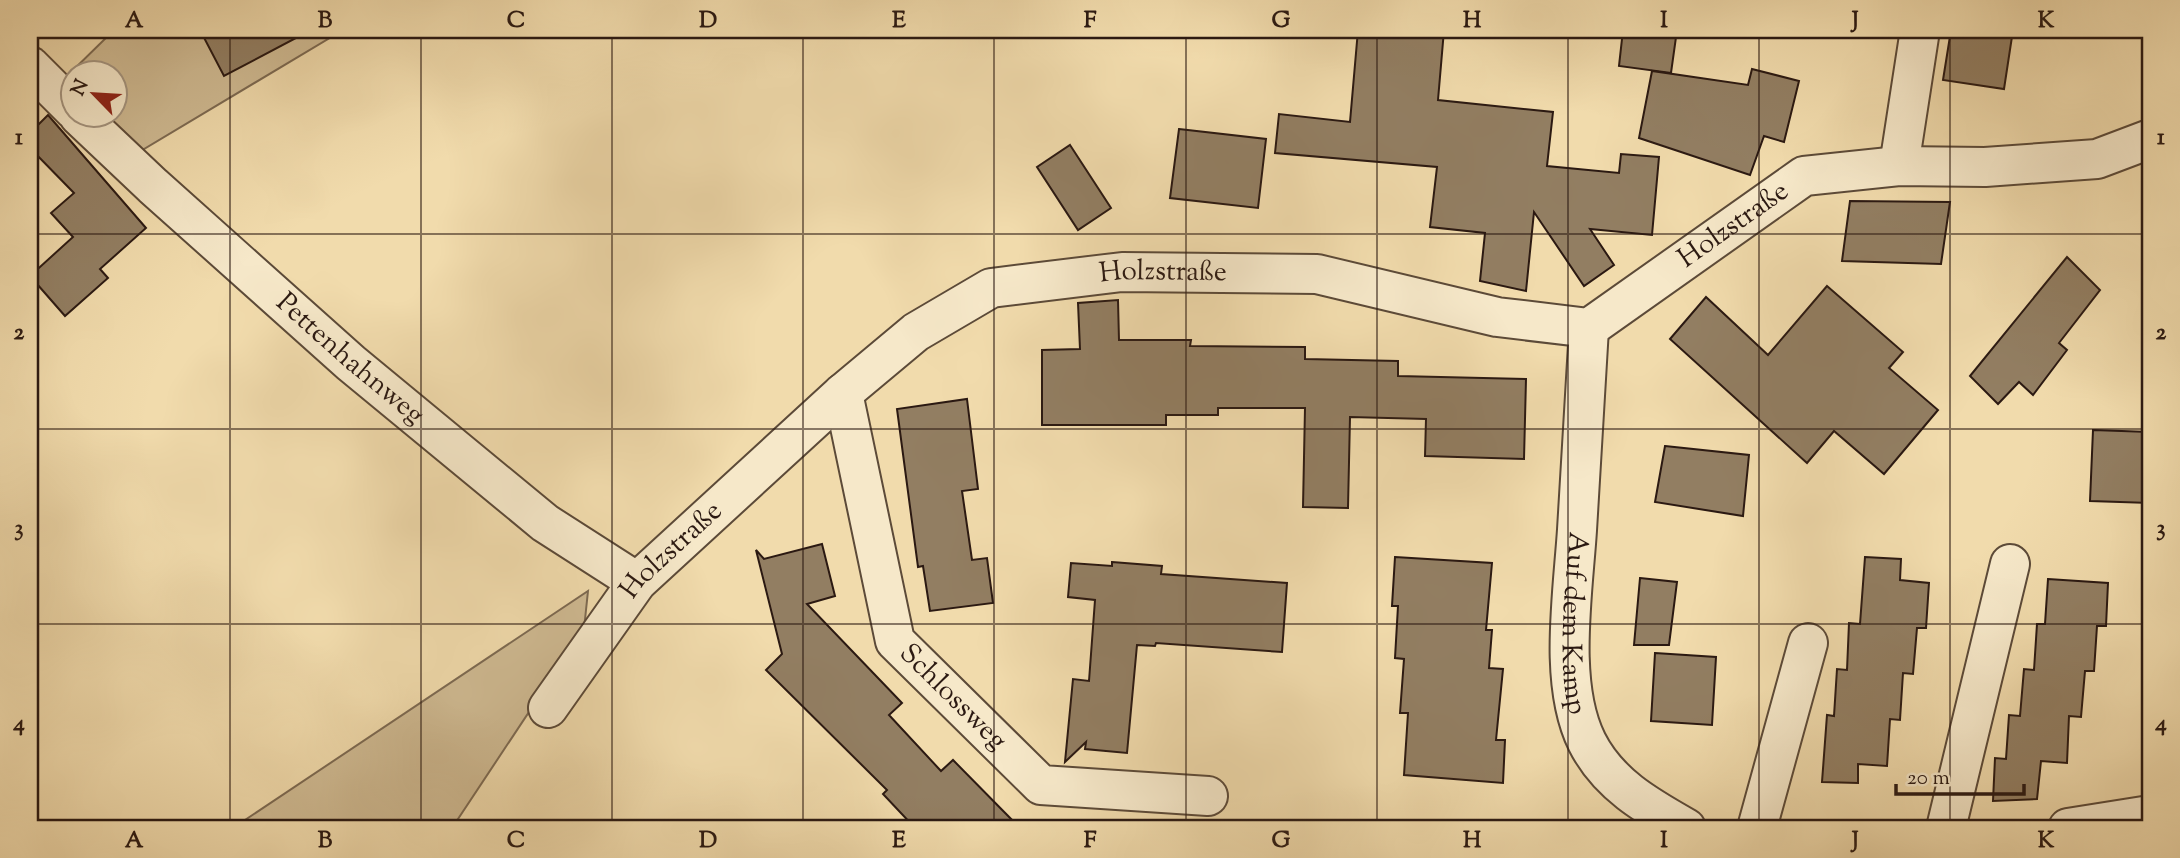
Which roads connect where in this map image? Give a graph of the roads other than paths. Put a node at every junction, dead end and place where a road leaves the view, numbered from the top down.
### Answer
1 (1920, 30) edge
2 (30, 66) edge
3 (60, 96) edge
4 (94, 130) edge
5 (2150, 139) edge
6 (1899, 166) junction
7 (1589, 328) junction
8 (843, 393) junction
9 (2010, 564) dead end
10 (637, 582) junction
11 (1808, 642) dead end
12 (548, 708) dead end
13 (1208, 796) dead end
14 (2150, 815) edge
15 (1686, 828) edge
16 (1757, 828) edge
17 (1946, 828) edge
18 (2068, 828) edge

1 - 6 street
2 - 3 street
4 - 10 street, Pettenhahnweg
5 - 6 street, Holzstraße
6 - 7 street, Holzstraße
7 - 8 street, Holzstraße
7 - 15 street, Auf dem Kamp
8 - 10 street, Holzstraße
8 - 13 street, Schlossweg
9 - 17 street
10 - 12 street, Holzstraße
11 - 16 street
14 - 18 street

